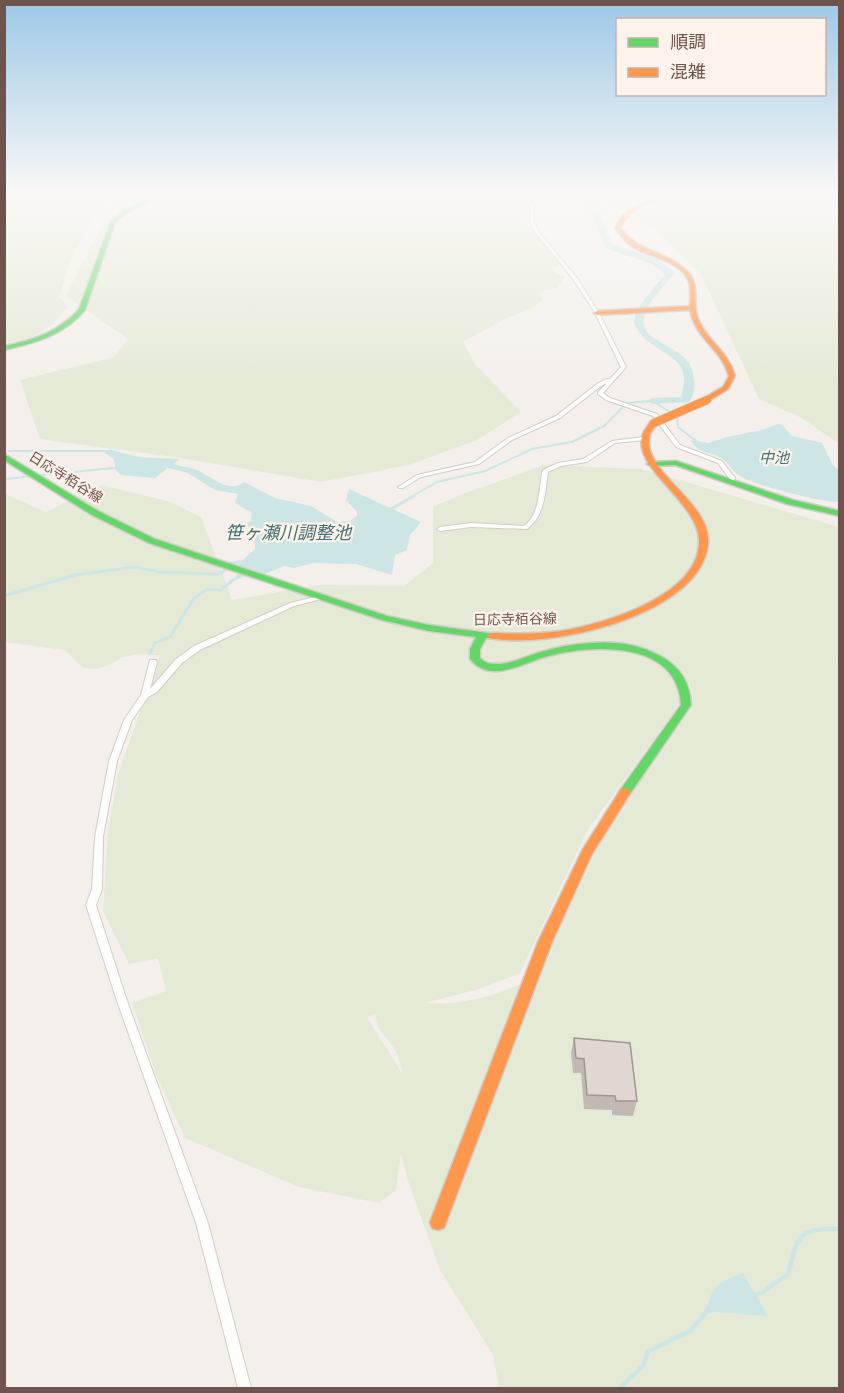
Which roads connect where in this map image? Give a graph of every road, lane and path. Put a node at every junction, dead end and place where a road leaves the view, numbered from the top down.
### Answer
1 (98, 259) edge
2 (559, 259) edge
3 (665, 259) edge
4 (693, 308) junction
5 (597, 313) junction
6 (4, 348) edge
7 (615, 377) junction
8 (643, 440) junction
9 (4, 456) edge
10 (651, 464) junction
11 (731, 482) junction
12 (401, 487) dead end
13 (840, 514) edge
14 (440, 529) dead end
15 (319, 598) junction
16 (482, 636) junction
17 (153, 662) dead end
18 (145, 695) junction
19 (438, 1222) dead end
20 (244, 1389) edge

1 - 6 main road
2 - 5 street
3 - 4 main road
4 - 5 main road
4 - 8 main road, bridge
5 - 7 street
7 - 11 street
7 - 12 street
8 - 10 main road, 日応寺栢谷線
8 - 14 street
9 - 15 main road, 日応寺栢谷線
10 - 11 main road
10 - 16 main road, 日応寺栢谷線
11 - 13 main road
15 - 16 main road, 日応寺栢谷線
15 - 18 street
16 - 19 main road
17 - 18 street
18 - 20 street

